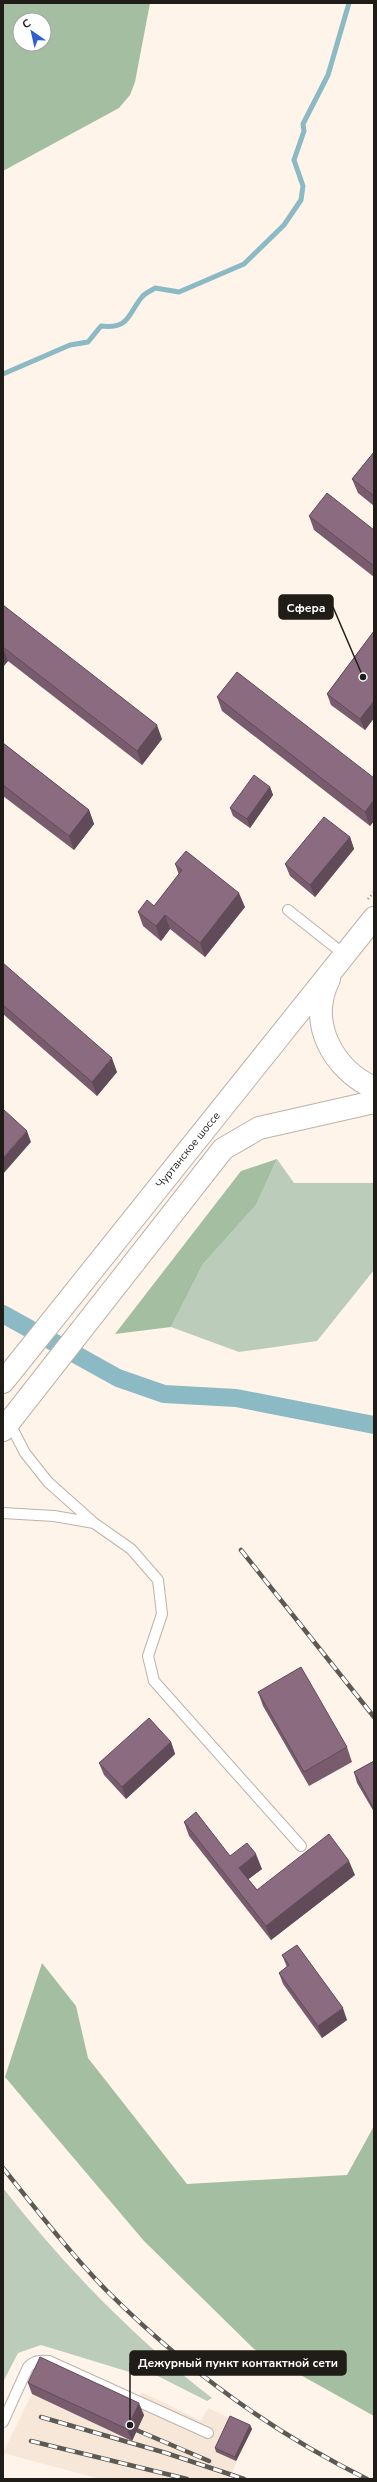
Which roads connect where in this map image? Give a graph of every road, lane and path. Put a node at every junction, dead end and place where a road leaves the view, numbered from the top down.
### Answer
1 (288, 910) dead end
2 (374, 918) edge
3 (374, 938) edge
4 (341, 960) junction
5 (374, 1088) edge
6 (374, 1102) edge
7 (7, 1376) edge
8 (6, 1426) edge
9 (3, 1513) edge
10 (94, 1523) junction
11 (301, 1846) dead end
12 (3, 2422) edge
13 (208, 2433) dead end

1 - 4 lane
2 - 4 street, Чуртанское шоссе
3 - 4 street
4 - 5 street
4 - 7 street, Чуртанское шоссе
6 - 8 street
8 - 10 lane
9 - 10 lane
10 - 11 lane
12 - 13 lane

